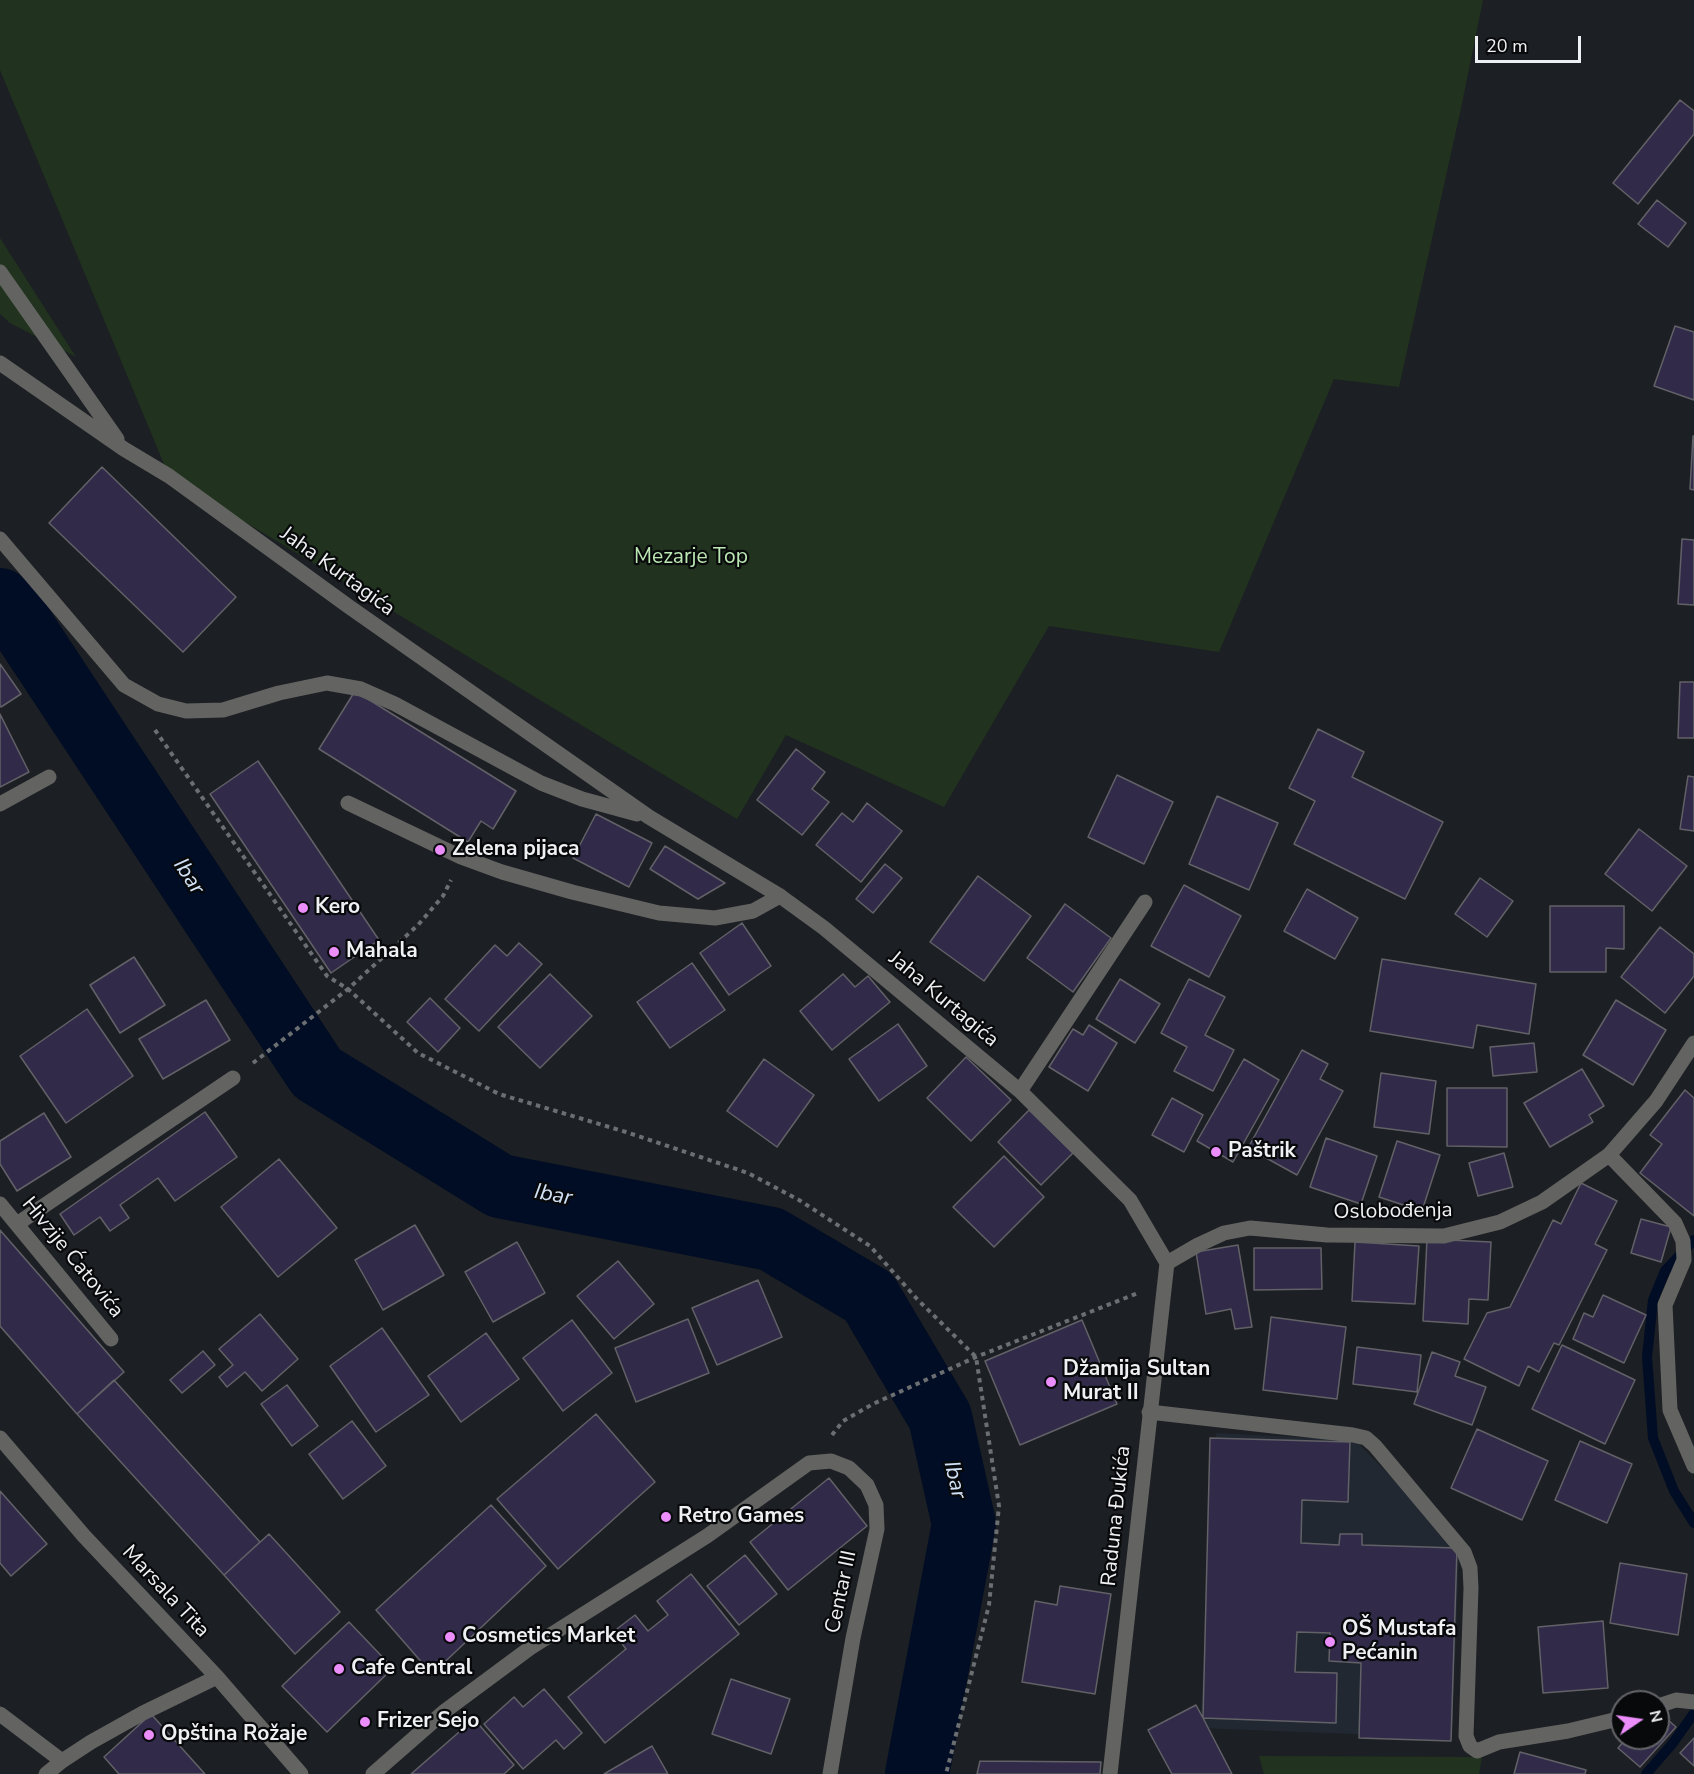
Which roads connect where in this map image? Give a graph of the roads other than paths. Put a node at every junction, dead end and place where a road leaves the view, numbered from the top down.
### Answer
1 (0, 272) edge
2 (0, 363) edge
3 (123, 449) junction
4 (0, 539) edge
5 (49, 777) dead end
6 (348, 802) dead end
7 (0, 804) edge
8 (649, 817) junction
9 (780, 896) junction
10 (1145, 902) dead end
11 (1694, 1043) edge
12 (233, 1078) road end
13 (1020, 1091) junction
14 (1610, 1155) junction
15 (0, 1204) edge
16 (17, 1224) junction
17 (1167, 1263) junction
18 (111, 1339) dead end
19 (1149, 1412) junction
20 (0, 1438) edge
21 (1694, 1466) edge
22 (217, 1677) junction
23 (1693, 1701) edge
24 (1670, 1702) edge
25 (0, 1714) edge
26 (1610, 1721) edge
27 (62, 1761) junction
28 (46, 1774) edge
29 (301, 1774) edge
30 (373, 1774) edge
31 (830, 1774) edge
32 (1110, 1774) edge

1 - 3 street
2 - 3 street, Jaha Kurtagića
3 - 8 street, Jaha Kurtagića
4 - 8 street, Jaha Kurtagića
5 - 7 street
6 - 9 street
8 - 9 street, Jaha Kurtagića
9 - 13 street, Jaha Kurtagića
10 - 13 street
11 - 14 street, Oslobođenja
12 - 16 street
13 - 17 street, Jaha Kurtagića
14 - 17 street, Oslobođenja
14 - 21 street
15 - 16 street, Hivzije Ćatovića
16 - 18 street, Hivzije Ćatovića
17 - 19 street, Raduna Ðukića
19 - 26 street
19 - 32 street, Raduna Ðukića
20 - 22 street, Marsala Tita
22 - 27 street
22 - 29 street, Marsala Tita
23 - 24 street
25 - 27 street
27 - 28 street
30 - 31 street, Centar III

